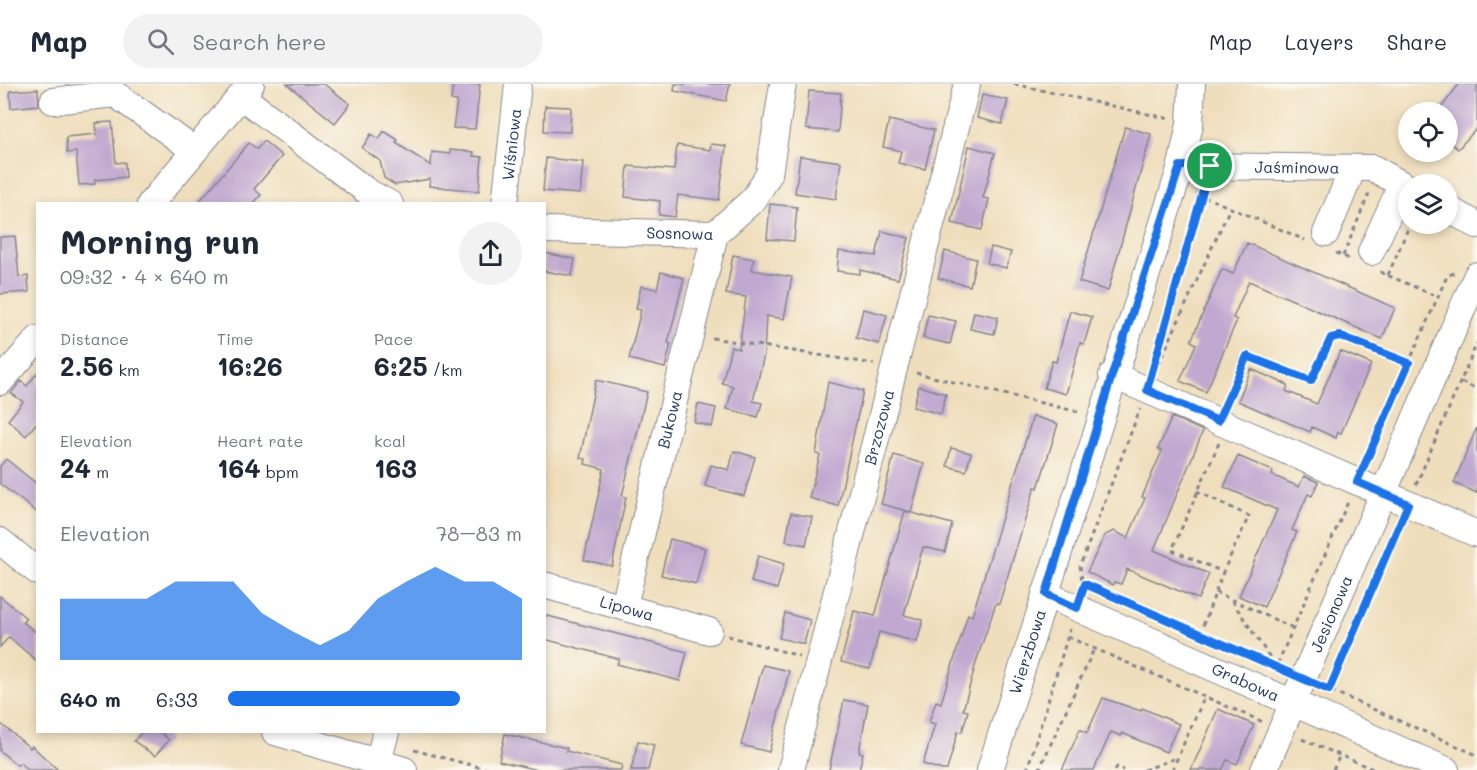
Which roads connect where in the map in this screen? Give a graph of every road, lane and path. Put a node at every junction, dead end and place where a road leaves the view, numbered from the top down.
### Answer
1 (518, 84) edge
2 (783, 84) edge
3 (967, 84) edge
4 (1014, 84) edge
5 (1192, 84) edge
6 (246, 90) edge
7 (53, 101) dead end
8 (1190, 124) junction
9 (194, 150) junction
10 (1180, 166) junction
11 (1210, 166) junction
12 (1353, 168) junction
13 (1398, 182) edge
14 (1372, 189) dead end
15 (1398, 200) edge
16 (152, 202) edge
17 (386, 202) edge
18 (505, 202) edge
19 (1230, 207) dead end
20 (1458, 213) edge
21 (1475, 219) edge
22 (546, 230) edge
23 (1326, 233) dead end
24 (715, 234) junction
25 (1406, 234) edge
26 (1371, 252) dead end
27 (1343, 256) dead end
28 (1467, 273) edge
29 (1388, 275) dead end
30 (36, 341) edge
31 (1477, 343) edge
32 (1409, 363) junction
33 (1112, 375) junction
34 (0, 380) edge
35 (1461, 382) junction
36 (1477, 389) edge
37 (1147, 390) junction
38 (1222, 423) junction
39 (1357, 482) junction
40 (1197, 491) junction
41 (1383, 493) junction
42 (1408, 504) junction
43 (1477, 534) edge
44 (0, 542) edge
45 (36, 570) edge
46 (1223, 572) junction
47 (1085, 584) junction
48 (546, 586) edge
49 (1215, 592) junction
50 (1046, 594) junction
51 (1230, 599) junction
52 (624, 606) junction
53 (1077, 608) junction
54 (1293, 628) junction
55 (709, 631) joint
56 (1200, 634) junction
57 (1067, 637) junction
58 (1094, 649) junction
59 (819, 661) junction
60 (1277, 667) junction
61 (1305, 679) junction
62 (1329, 690) junction
63 (1266, 693) junction
64 (1205, 696) junction
65 (1294, 705) junction
66 (1317, 715) junction
67 (1255, 718) junction
68 (1282, 730) junction
69 (279, 733) edge
70 (1306, 740) junction
71 (381, 752) edge
72 (1340, 755) junction
73 (1477, 755) edge
74 (1178, 757) junction
75 (404, 770) edge
76 (490, 770) edge
77 (791, 770) edge
78 (990, 770) edge
79 (1027, 770) edge
80 (1039, 770) edge
81 (1115, 770) edge
82 (1124, 770) edge
83 (1144, 770) edge
84 (1172, 770) edge
85 (1264, 770) edge
86 (1333, 770) edge
87 (1375, 770) edge
88 (1446, 770) edge

1 - 18 street, Wiśniowa
2 - 24 street, Sosnowa
3 - 59 street, Brzozowa
4 - 8 path
5 - 8 street, Wierzbowa
6 - 9 street
6 - 17 street
7 - 9 street
8 - 10 street, Wierzbowa
9 - 16 street
10 - 11 street, Jaśminowa
10 - 33 street, Wierzbowa
11 - 12 street, Jaśminowa
11 - 37 path
12 - 13 street, Jaśminowa
12 - 23 street
14 - 27 path
15 - 26 street
19 - 37 path
20 - 21 street
22 - 24 street, Sosnowa
24 - 52 street, Bukowa
25 - 29 path
28 - 32 path
28 - 41 street, Jesionowa
30 - 34 street
31 - 35 path
32 - 38 path
32 - 39 path
33 - 37 street
33 - 50 street, Wierzbowa
35 - 36 path
35 - 42 path
37 - 38 street
37 - 47 path
38 - 39 street
38 - 40 path
39 - 41 street
39 - 54 path
40 - 46 path
40 - 46 path
41 - 42 street
41 - 61 street, Jesionowa
42 - 43 street
42 - 62 path
44 - 45 street
46 - 49 path
47 - 53 path
47 - 56 path
48 - 52 street, Lipowa
49 - 51 path
49 - 56 path
50 - 53 street, Grabowa
50 - 78 street, Wierzbowa
51 - 54 path
51 - 60 path
52 - 55 street, Lipowa
53 - 57 path
53 - 63 street, Grabowa
54 - 60 path
55 - 59 path
56 - 60 path
57 - 58 path
57 - 79 path
58 - 64 path
58 - 80 path
59 - 77 street, Brzozowa
60 - 61 path
60 - 63 path
61 - 62 path
61 - 65 street, Jesionowa
62 - 66 path
62 - 73 path
63 - 65 street, Grabowa
63 - 67 path
64 - 67 path
64 - 74 path
65 - 66 street, Grabowa
65 - 68 street, Jesionowa
66 - 70 path
66 - 88 street, Grabowa
67 - 68 path
68 - 70 path
68 - 85 street, Jesionowa
69 - 71 street
70 - 72 path
71 - 75 street
71 - 76 path
72 - 86 path
72 - 87 path
74 - 83 path
74 - 84 path
81 - 82 path

